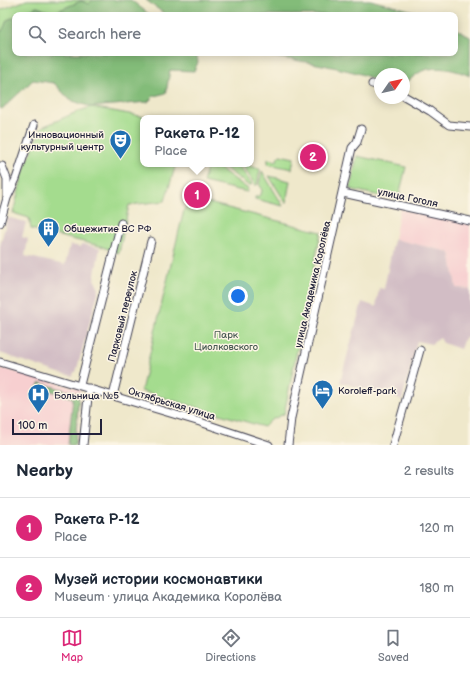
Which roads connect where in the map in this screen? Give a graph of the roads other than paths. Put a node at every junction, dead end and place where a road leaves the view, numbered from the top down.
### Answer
1 (410, 99) edge
2 (34, 125) dead end
3 (361, 128) dead end
4 (470, 128) edge
5 (0, 166) edge
6 (343, 193) junction
7 (7, 198) junction
8 (470, 220) edge
9 (0, 223) edge
10 (121, 223) dead end
11 (151, 241) dead end
12 (420, 350) dead end
13 (0, 362) edge
14 (80, 386) junction
15 (89, 388) junction
16 (113, 396) junction
17 (84, 445) edge
18 (269, 445) edge
19 (288, 445) edge
20 (393, 445) edge

1 - 4 street
2 - 7 street
3 - 6 street, улица Академика Королёва
5 - 7 street
6 - 8 street, улица Гоголя
6 - 19 street, улица Академика Королёва
7 - 9 street
10 - 14 street
11 - 16 street, Парковый переулок
12 - 20 street
13 - 14 street, Октябрьская улица
14 - 15 street, Октябрьская улица
15 - 16 street, Октябрьская улица
15 - 17 street
16 - 18 street, Октябрьская улица

